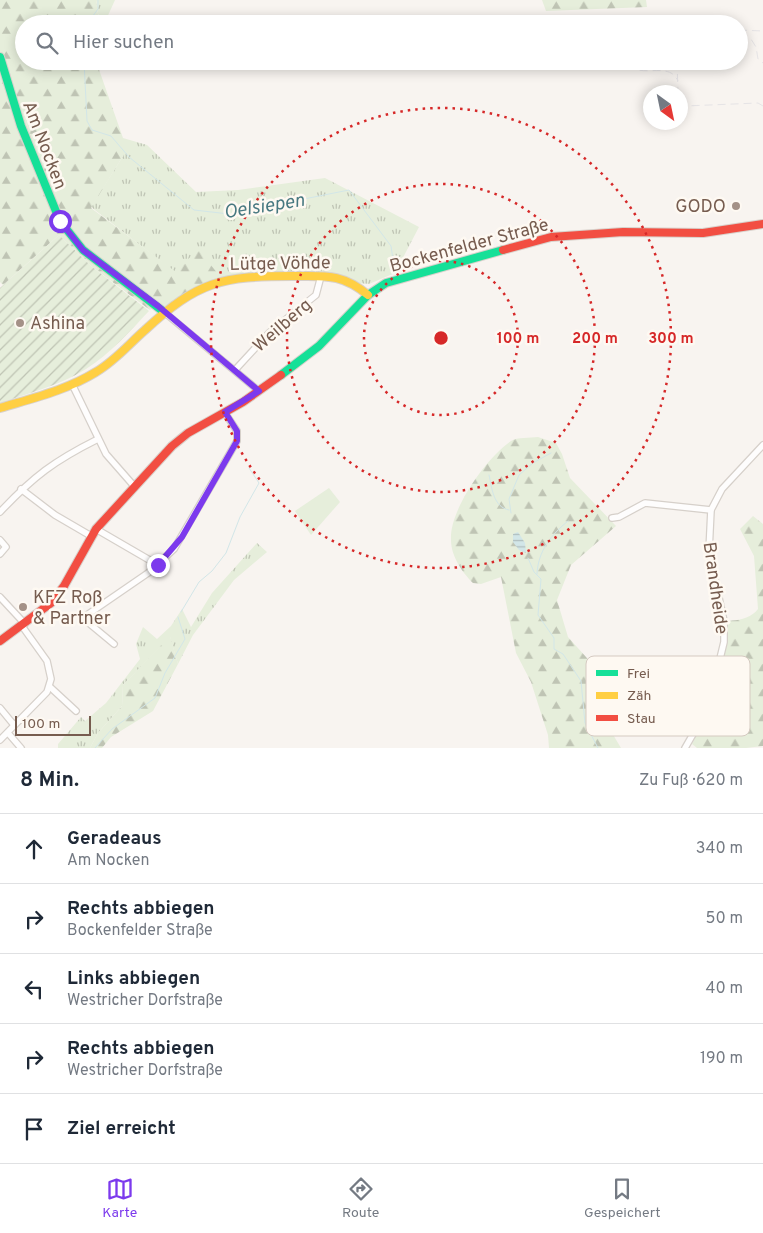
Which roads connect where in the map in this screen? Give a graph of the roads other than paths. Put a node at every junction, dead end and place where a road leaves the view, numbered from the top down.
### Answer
1 (0, 57) edge
2 (763, 224) edge
3 (321, 276) junction
4 (368, 295) junction
5 (164, 312) junction
6 (235, 370) junction
7 (72, 384) junction
8 (259, 391) junction
9 (0, 408) edge
10 (225, 412) junction
11 (98, 438) junction
12 (763, 444) edge
13 (134, 486) junction
14 (21, 489) junction
15 (711, 510) junction
16 (0, 511) edge
17 (612, 518) dead end
18 (93, 533) junction
19 (0, 540) edge
20 (0, 554) edge
21 (158, 565) junction
22 (0, 597) edge
23 (23, 625) junction
24 (1, 639) edge
25 (114, 644) dead end
26 (721, 656) edge
27 (50, 687) junction
28 (0, 708) edge
29 (76, 711) dead end
30 (14, 725) junction
31 (8, 733) junction
32 (692, 736) edge
33 (0, 740) edge
34 (21, 748) edge
35 (685, 748) edge

1 - 5 main road, Am Nocken
2 - 4 main road, Bockenfelder Straße
3 - 4 main road, Lütge Vöhde
3 - 5 main road, Lütge Vöhde
3 - 6 street, Weilberg
4 - 8 main road, Bockenfelder Straße
5 - 6 street, Am Nocken
5 - 7 main road, Lütge Vöhde
6 - 8 street, Am Nocken
7 - 9 main road, Lütge Vöhde
7 - 11 street
8 - 10 main road, Bockenfelder Straße
10 - 13 main road, Bockenfelder Straße
10 - 21 street
11 - 13 street
11 - 14 street
12 - 15 street, Brandheide
13 - 18 main road, Bockenfelder Straße
14 - 16 street
14 - 18 street
15 - 17 street
15 - 26 street, Brandheide
18 - 21 street
18 - 23 main road, Bockenfelder Straße
19 - 20 street
21 - 25 street
22 - 23 street
23 - 24 main road, Bockenfelder Straße
23 - 27 street
27 - 29 street
27 - 30 street
28 - 30 street
30 - 31 street
31 - 33 street
31 - 34 street
32 - 35 street, Brandheide

